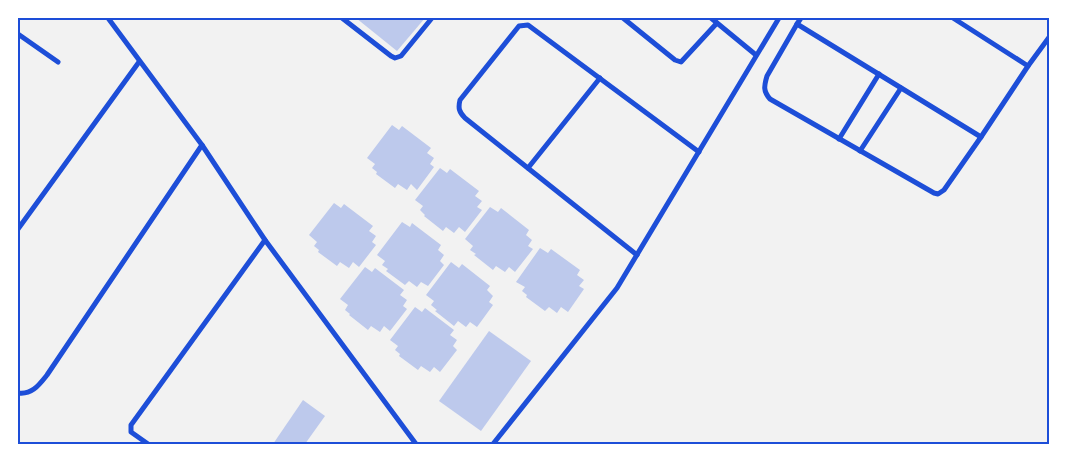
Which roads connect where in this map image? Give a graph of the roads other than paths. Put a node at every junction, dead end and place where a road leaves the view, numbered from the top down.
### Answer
1 (108, 18) edge
2 (342, 18) edge
3 (432, 18) edge
4 (623, 18) edge
5 (711, 18) edge
6 (778, 18) edge
7 (801, 18) edge
8 (953, 18) edge
9 (717, 22) junction
10 (797, 24) junction
11 (18, 34) edge
12 (1050, 36) edge
13 (756, 55) junction
14 (58, 62) dead end
15 (139, 62) junction
16 (1028, 66) junction
17 (879, 74) junction
18 (600, 78) junction
19 (901, 88) junction
20 (981, 137) junction
21 (839, 139) junction
22 (202, 145) junction
23 (860, 151) junction
24 (699, 152) junction
25 (528, 168) junction
26 (18, 229) edge
27 (265, 240) junction
28 (637, 255) junction
29 (18, 393) edge
30 (148, 444) edge
31 (416, 444) edge
32 (493, 444) edge

1 - 15 street
2 - 3 street
4 - 9 street
5 - 9 street
6 - 13 street
7 - 10 street
8 - 16 street
9 - 13 street
10 - 17 street
10 - 21 street
11 - 14 street
12 - 16 street
13 - 24 street
15 - 22 street
15 - 26 street
16 - 20 street
17 - 19 street
17 - 21 street
18 - 24 street
18 - 25 street
18 - 25 street
19 - 20 street
19 - 23 street
20 - 23 street
21 - 23 street
22 - 27 street
22 - 29 street
24 - 28 street
25 - 28 street
27 - 30 street
27 - 31 street
28 - 32 street

